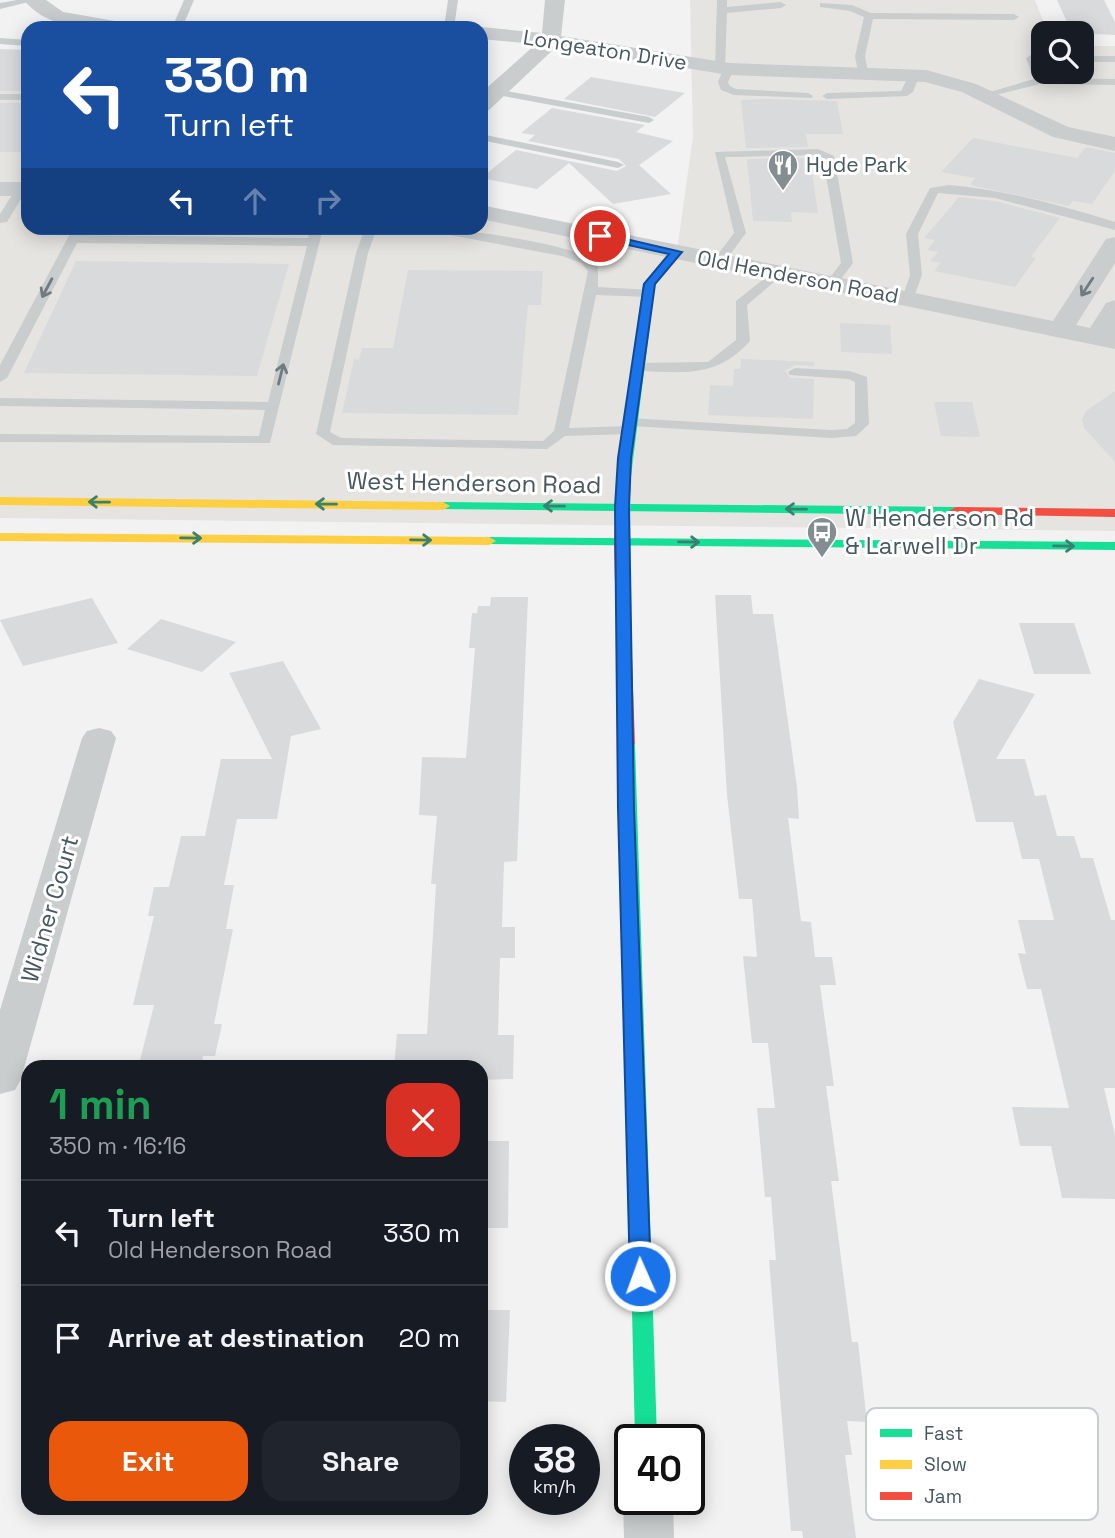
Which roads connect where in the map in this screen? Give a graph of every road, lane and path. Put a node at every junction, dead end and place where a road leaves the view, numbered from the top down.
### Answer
1 (33, 0) edge
2 (189, 0) edge
3 (453, 0) edge
4 (555, 0) edge
5 (722, 5) edge
6 (781, 5) dead end
7 (823, 5) dead end
8 (0, 6) edge
9 (869, 16) junction
10 (1014, 17) dead end
11 (84, 21) edge
12 (180, 21) edge
13 (450, 21) edge
14 (488, 34) edge
15 (0, 41) edge
16 (551, 41) junction
17 (21, 42) edge
18 (1094, 59) edge
19 (1115, 59) edge
20 (724, 69) junction
21 (863, 72) junction
22 (915, 74) junction
23 (1094, 82) edge
24 (1115, 82) edge
25 (1031, 84) edge
26 (807, 96) dead end
27 (827, 96) dead end
28 (987, 96) junction
29 (0, 97) edge
30 (21, 97) edge
31 (489, 99) edge
32 (649, 120) dead end
33 (488, 138) edge
34 (1115, 144) edge
35 (618, 165) dead end
36 (16, 189) edge
37 (488, 213) edge
38 (1, 222) edge
39 (1115, 226) edge
40 (75, 235) edge
41 (129, 235) edge
42 (316, 235) edge
43 (368, 235) edge
44 (471, 235) edge
45 (314, 242) junction
46 (1115, 244) edge
47 (676, 252) junction
48 (719, 261) junction
49 (779, 273) junction
50 (831, 284) junction
51 (591, 291) junction
52 (648, 293) junction
53 (908, 299) junction
54 (1115, 308) edge
55 (1060, 330) junction
56 (1106, 339) edge
57 (637, 367) junction
58 (795, 372) dead end
59 (0, 378) edge
60 (0, 402) edge
61 (274, 405) junction
62 (629, 426) junction
63 (561, 432) junction
64 (0, 438) edge
65 (0, 502) edge
66 (622, 507) junction
67 (1115, 513) edge
68 (0, 537) edge
69 (621, 542) junction
70 (1115, 546) edge
71 (99, 738) dead end
72 (0, 1079) edge
73 (646, 1424) edge
74 (648, 1515) edge
75 (649, 1538) edge

1 - 8 lane
1 - 11 street
2 - 12 lane
3 - 13 lane
4 - 16 street
5 - 6 lane
5 - 20 lane
7 - 9 lane
9 - 10 lane
9 - 21 lane
14 - 16 street, Longeaton Drive
15 - 17 lane
16 - 20 street, Longeaton Drive
16 - 31 street
18 - 19 lane
20 - 21 street, Longeaton Drive
20 - 26 lane
21 - 22 street, Longeaton Drive
22 - 27 lane
22 - 28 street, Longeaton Drive
23 - 24 lane
25 - 28 lane
28 - 34 street, Longeaton Drive
29 - 30 lane
31 - 32 lane
33 - 35 lane
36 - 38 lane
37 - 47 street, Old Henderson Road
39 - 53 lane
40 -> 59 lane
41 - 45 lane
42 - 45 lane
43 - 63 lane
44 - 51 lane
61 -> 45 lane
46 -> 55 street
47 - 48 street, Old Henderson Road
47 - 52 main road
48 - 49 street, Old Henderson Road
48 - 50 lane
49 - 50 street, Old Henderson Road
49 - 57 lane
50 - 53 street, Old Henderson Road
51 - 52 lane
51 - 63 lane
52 - 57 main road
53 - 55 street, Old Henderson Road
54 - 56 street
55 - 56 street, Old Henderson Road
57 - 62 main road
58 - 62 lane
60 - 61 lane
61 - 64 lane
62 - 63 lane
62 - 66 main road
66 -> 65 main road, West Henderson Road
67 -> 66 main road, West Henderson Road
66 - 69 main road
68 -> 69 main road
69 -> 70 main road
69 - 73 main road
71 - 72 street, Widner Court
74 - 75 street

